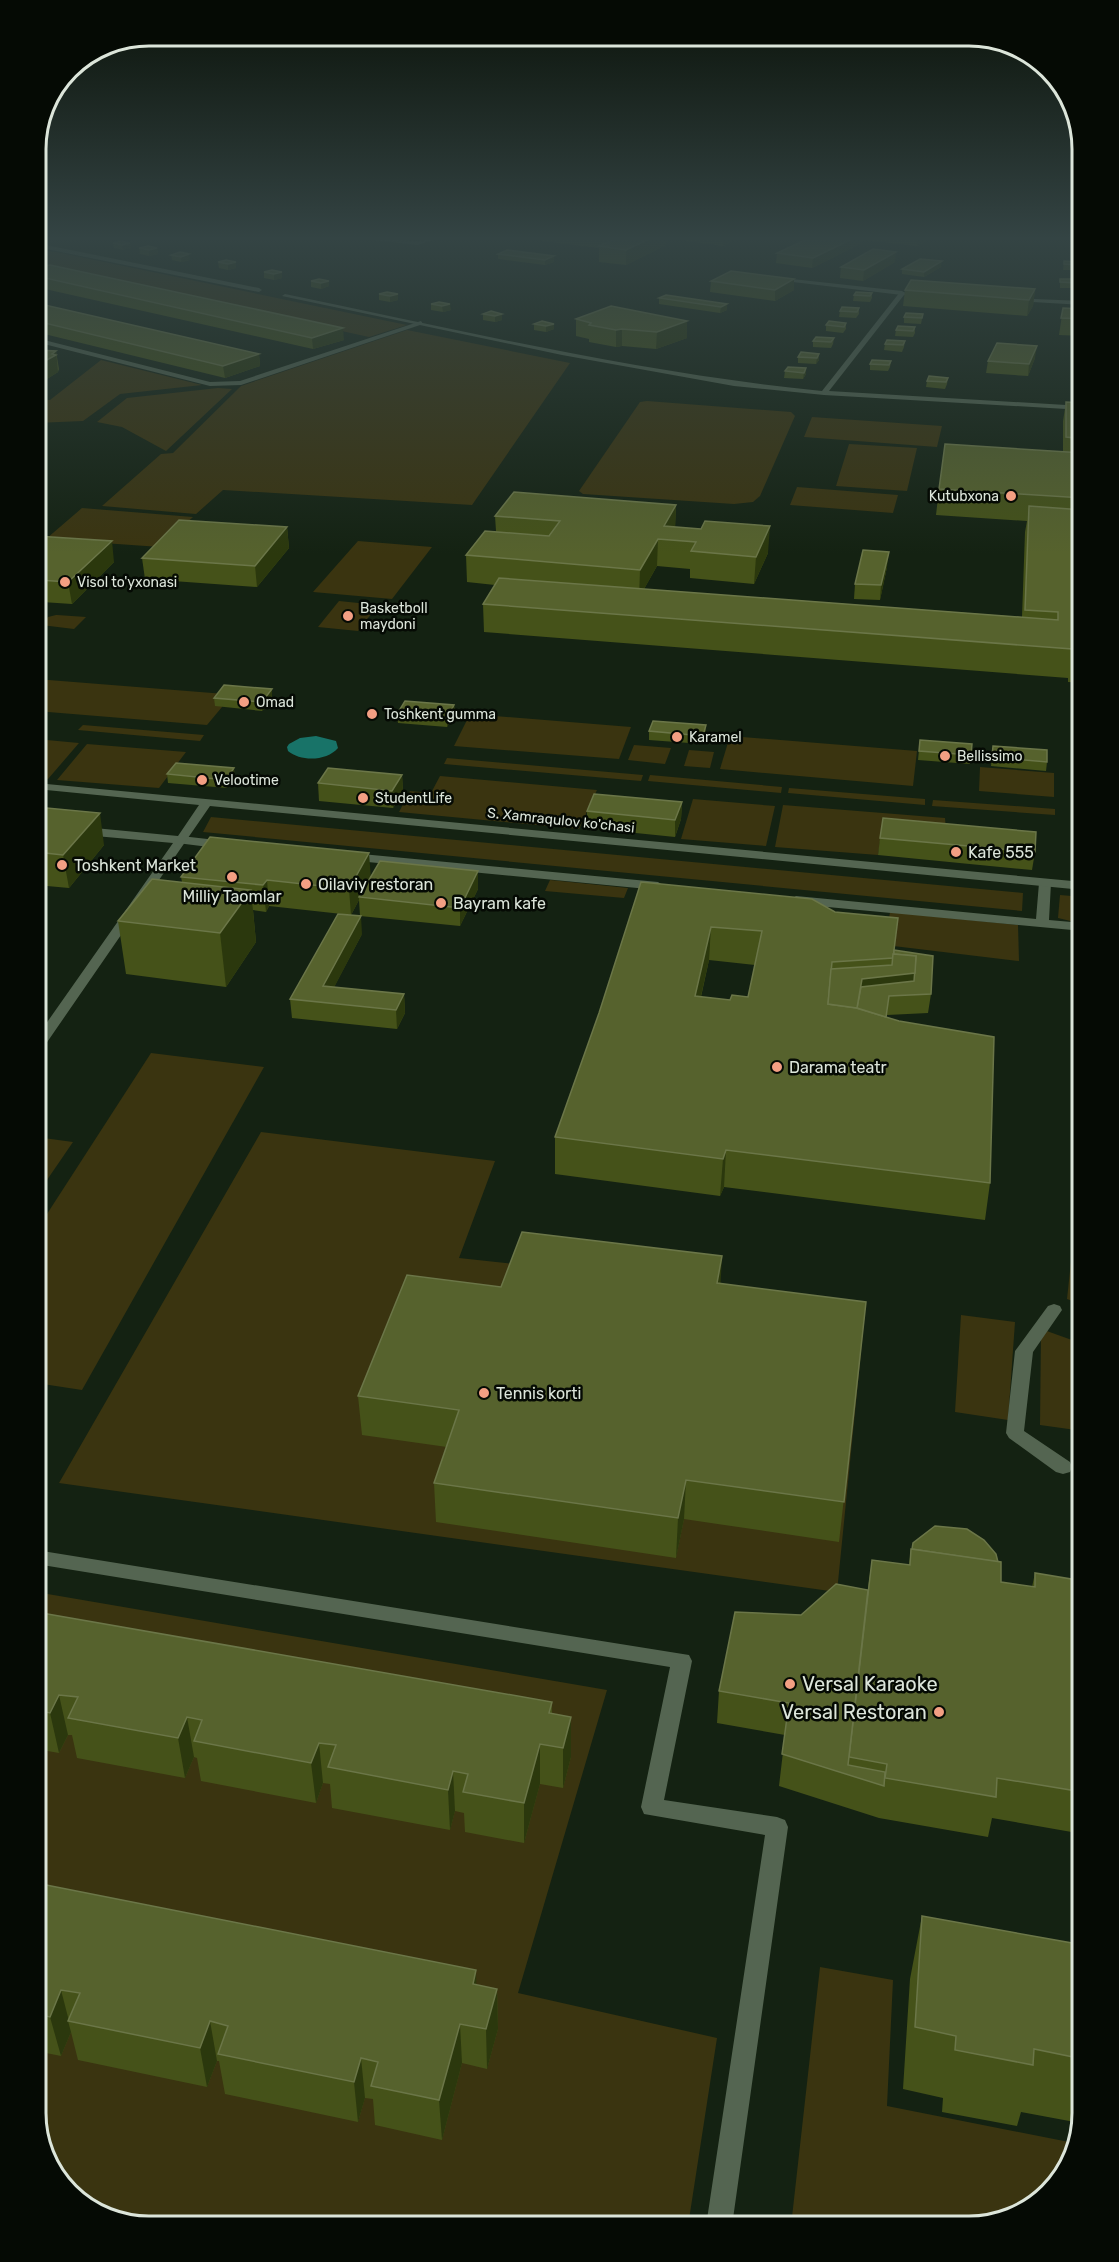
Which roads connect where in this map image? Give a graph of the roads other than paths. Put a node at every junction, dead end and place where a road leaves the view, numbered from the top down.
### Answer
1 (50, 344) edge
2 (358, 344) edge
3 (526, 344) edge
4 (863, 344) edge
5 (824, 393) junction
6 (1072, 407) edge
7 (47, 787) edge
8 (208, 801) junction
9 (69, 830) edge
10 (181, 840) junction
11 (240, 846) edge
12 (334, 855) edge
13 (1045, 883) junction
14 (1072, 885) edge
15 (676, 888) edge
16 (782, 898) edge
17 (1042, 923) junction
18 (1072, 926) edge
19 (47, 1033) edge
20 (1054, 1310) dead end
21 (1063, 1467) dead end
22 (46, 1559) edge
23 (720, 2216) edge

1 - 2 street
3 - 5 street
4 - 5 street
5 - 6 street
7 - 8 street, S. Xamraqulov ko'chasi
8 - 10 street
8 - 13 street, S. Xamraqulov ko'chasi
9 - 10 street
10 - 11 street
10 - 19 street
12 - 15 street
13 - 14 street, S. Xamraqulov ko'chasi
13 - 17 street
16 - 17 street
17 - 18 street
20 - 21 street
22 - 23 street

